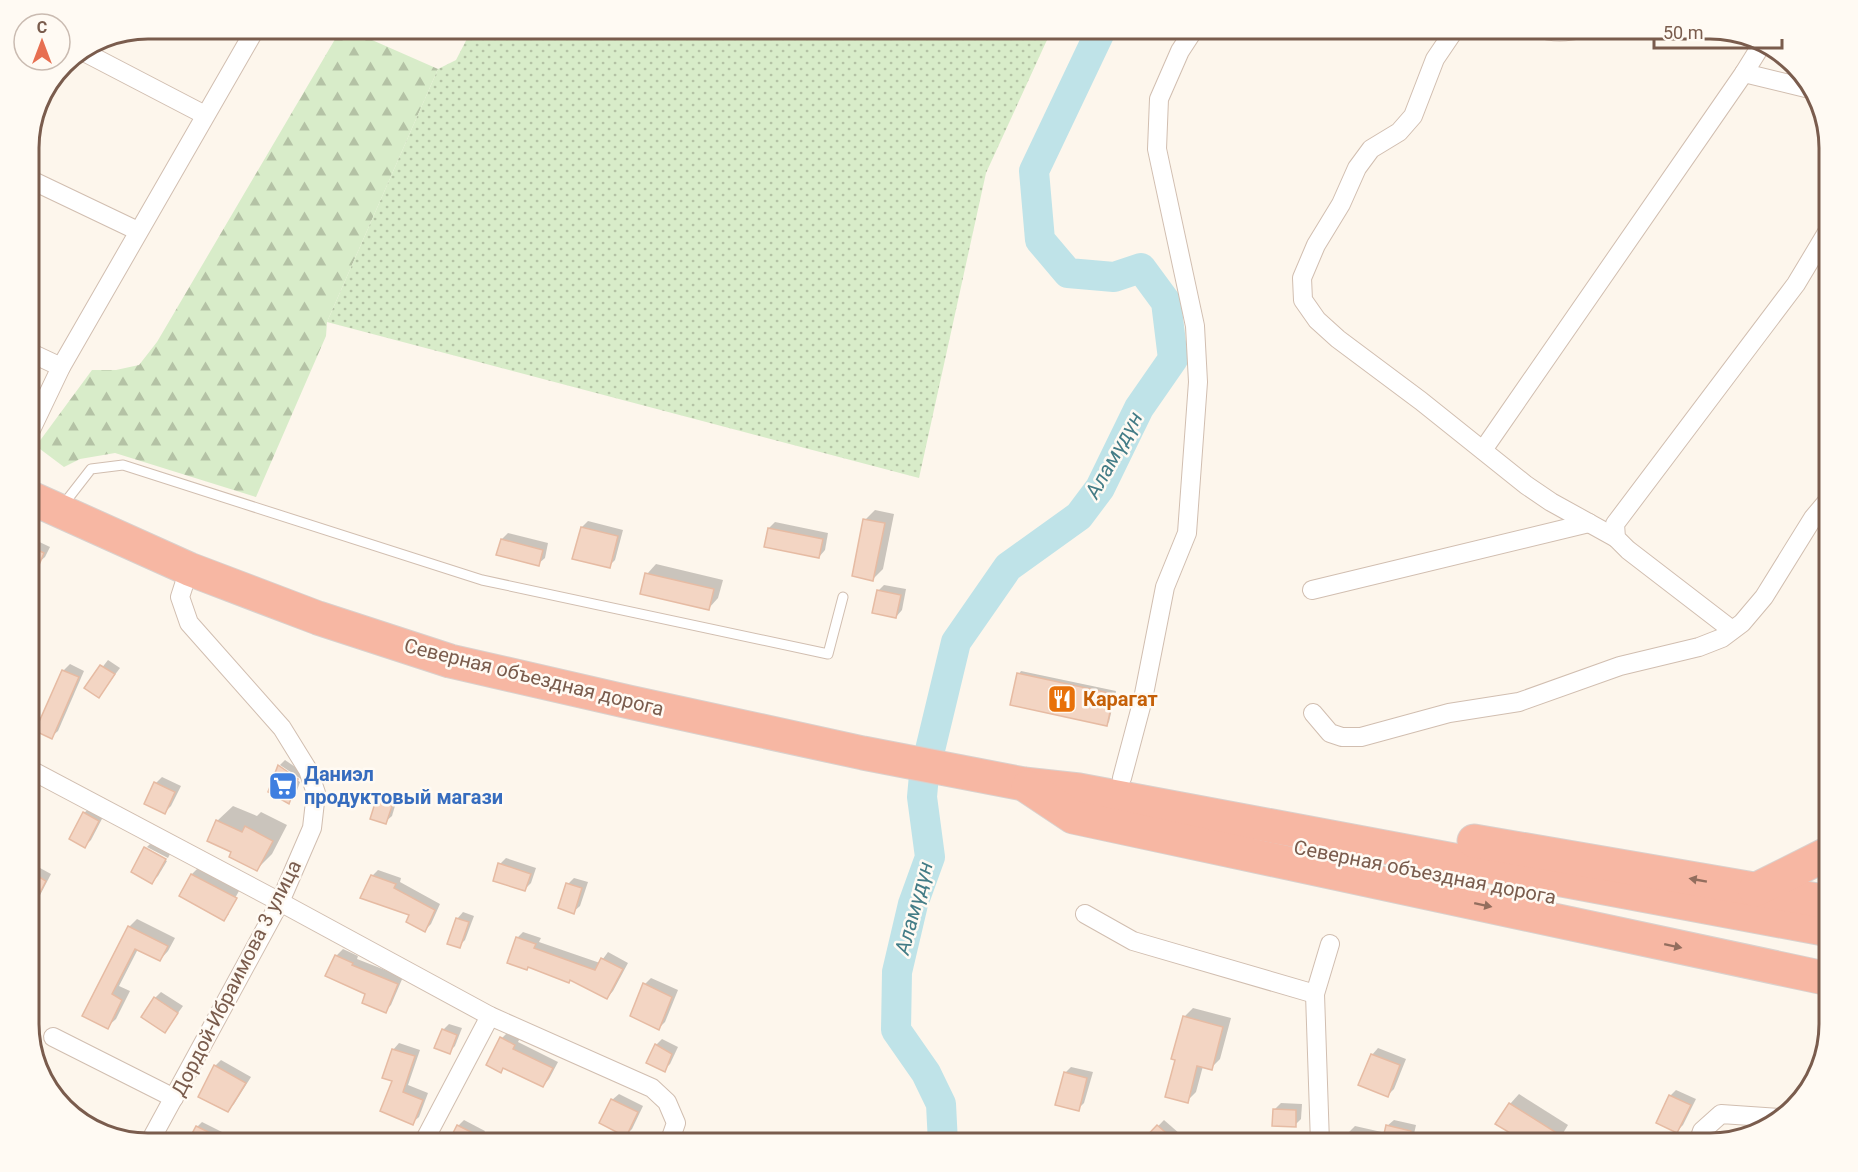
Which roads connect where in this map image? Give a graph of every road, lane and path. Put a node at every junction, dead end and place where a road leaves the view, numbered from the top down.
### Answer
1 (250, 39) edge
2 (1188, 39) edge
3 (1449, 39) edge
4 (1758, 51) edge
5 (91, 56) edge
6 (1744, 73) junction
7 (1800, 87) edge
8 (205, 115) junction
9 (39, 183) edge
10 (138, 231) junction
11 (1819, 247) edge
12 (39, 357) edge
13 (61, 367) junction
14 (39, 413) edge
15 (1483, 450) junction
16 (39, 502) edge
17 (1819, 511) edge
18 (59, 512) junction
19 (1588, 523) junction
20 (1616, 538) junction
21 (189, 569) junction
22 (1312, 590) dead end
23 (843, 597) dead end
24 (1732, 630) junction
25 (1313, 713) dead end
26 (39, 775) edge
27 (1122, 778) junction
28 (1014, 782) junction
29 (1819, 858) edge
30 (1755, 890) junction
31 (1819, 900) edge
32 (280, 902) junction
33 (1085, 914) dead end
34 (1819, 928) edge
35 (1330, 944) dead end
36 (1819, 948) edge
37 (1819, 977) edge
38 (1315, 994) junction
39 (490, 1016) junction
40 (53, 1037) dead end
41 (174, 1098) junction
42 (1766, 1117) edge
43 (155, 1133) edge
44 (428, 1133) edge
45 (672, 1133) edge
46 (1320, 1133) edge
47 (1701, 1133) edge

1 - 8 street
2 - 27 street
3 - 15 street
4 - 6 street
5 - 8 street
6 - 7 street
6 - 15 street
8 - 10 street
9 - 10 street
10 - 13 street
11 - 20 street
12 - 13 street
13 - 14 street
15 - 19 street
16 - 18 highway, Северная объездная дорога
17 - 24 street
18 - 21 highway, Северная объездная дорога
18 - 23 lane
19 - 20 street
19 - 22 street
20 - 24 street
21 - 28 highway, Северная объездная дорога
21 - 32 street, Дордой-Ибраимова 3 улица
24 - 25 street
26 - 32 street
27 - 28 highway
30 -> 27 highway
28 - 34 highway, Северная объездная дорога
28 - 36 highway, Северная объездная дорога
28 -> 37 highway
29 - 30 highway
30 - 31 highway
32 - 39 street
32 - 41 street, Дордой-Ибраимова 3 улица
33 - 38 street
35 - 38 street
38 - 46 street
39 - 44 street
39 - 45 street
40 - 41 street
41 - 43 street, Дордой-Ибраимова 3 улица
42 - 47 street

